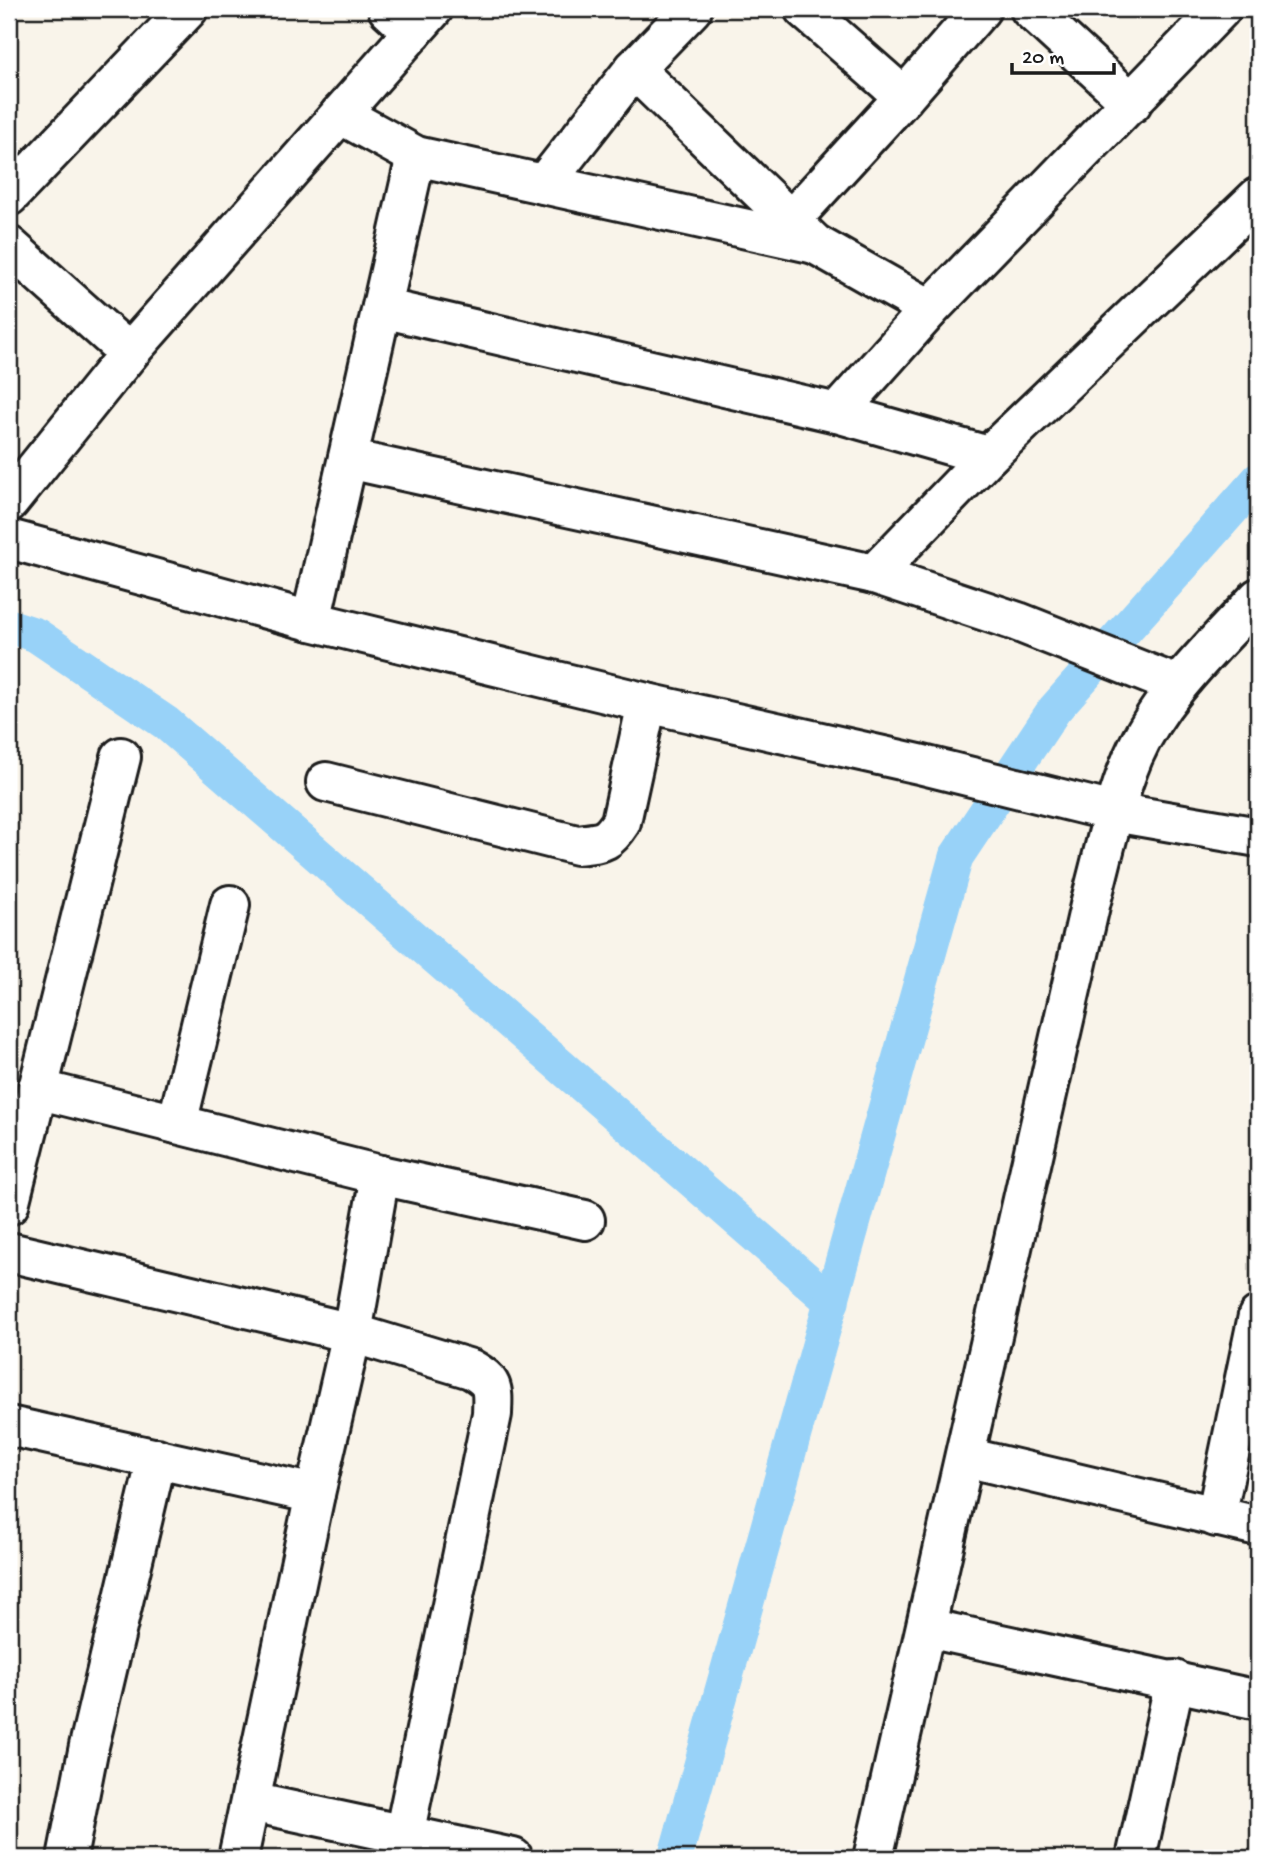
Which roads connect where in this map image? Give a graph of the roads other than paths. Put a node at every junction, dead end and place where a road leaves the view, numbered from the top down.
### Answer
1 (188, 9) edge
2 (692, 9) edge
3 (804, 9) edge
4 (981, 9) edge
5 (1030, 9) edge
6 (1221, 9) edge
7 (411, 17) edge
8 (634, 69) junction
9 (904, 97) junction
10 (1132, 103) junction
11 (340, 114) junction
12 (416, 156) junction
13 (544, 184) junction
14 (9, 196) edge
15 (1258, 197) edge
16 (803, 232) junction
17 (9, 246) edge
18 (382, 308) junction
19 (930, 309) junction
20 (129, 353) junction
21 (837, 413) junction
22 (988, 456) junction
23 (348, 459) junction
24 (9, 502) edge
25 (9, 539) edge
26 (874, 574) junction
27 (1258, 598) edge
28 (311, 621) junction
29 (1177, 685) junction
30 (647, 703) junction
31 (121, 757) dead end
32 (326, 782) dead end
33 (1114, 813) junction
34 (1258, 837) edge
35 (230, 905) dead end
36 (37, 1089) junction
37 (177, 1124) junction
38 (380, 1175) junction
39 (9, 1205) edge
40 (585, 1220) dead end
41 (9, 1252) edge
42 (1258, 1316) edge
43 (352, 1333) junction
44 (9, 1426) edge
45 (965, 1457) junction
46 (157, 1458) junction
47 (315, 1494) junction
48 (1216, 1517) junction
49 (1258, 1526) edge
50 (927, 1628) junction
51 (1175, 1681) junction
52 (1258, 1700) edge
53 (251, 1802) junction
54 (404, 1835) junction
55 (67, 1858) edge
56 (238, 1858) edge
57 (513, 1858) edge
58 (873, 1858) edge
59 (1136, 1858) edge

1 - 14 street
2 - 8 street
3 - 9 street
4 - 9 street
5 - 10 street
6 - 10 street
7 - 11 street
8 - 13 street
8 - 16 street
9 - 16 street
10 - 19 street
11 - 12 street
11 - 20 street
12 - 13 street
12 - 18 street
13 - 16 street
15 - 22 street
16 - 19 street
17 - 20 street
18 - 21 street
18 - 23 street
19 - 21 street
20 - 24 street
21 - 22 street
22 - 26 street
23 - 26 street
23 - 28 street
25 - 28 street
26 - 29 street
27 - 29 street
28 - 30 street
29 - 33 street
30 - 32 street
30 - 33 street
31 - 36 street
33 - 34 street
33 - 45 street
35 - 37 street
36 - 37 street
36 - 39 street
37 - 38 street
38 - 40 street
38 - 43 street
41 - 43 street
42 - 48 street
43 - 47 street
43 - 54 street
44 - 46 street
45 - 48 street
45 - 50 street
46 - 47 street
46 - 55 street
47 - 53 street
48 - 49 street
50 - 51 street
50 - 58 street
51 - 52 street
51 - 59 street
53 - 54 street
53 - 56 street
54 - 57 street

